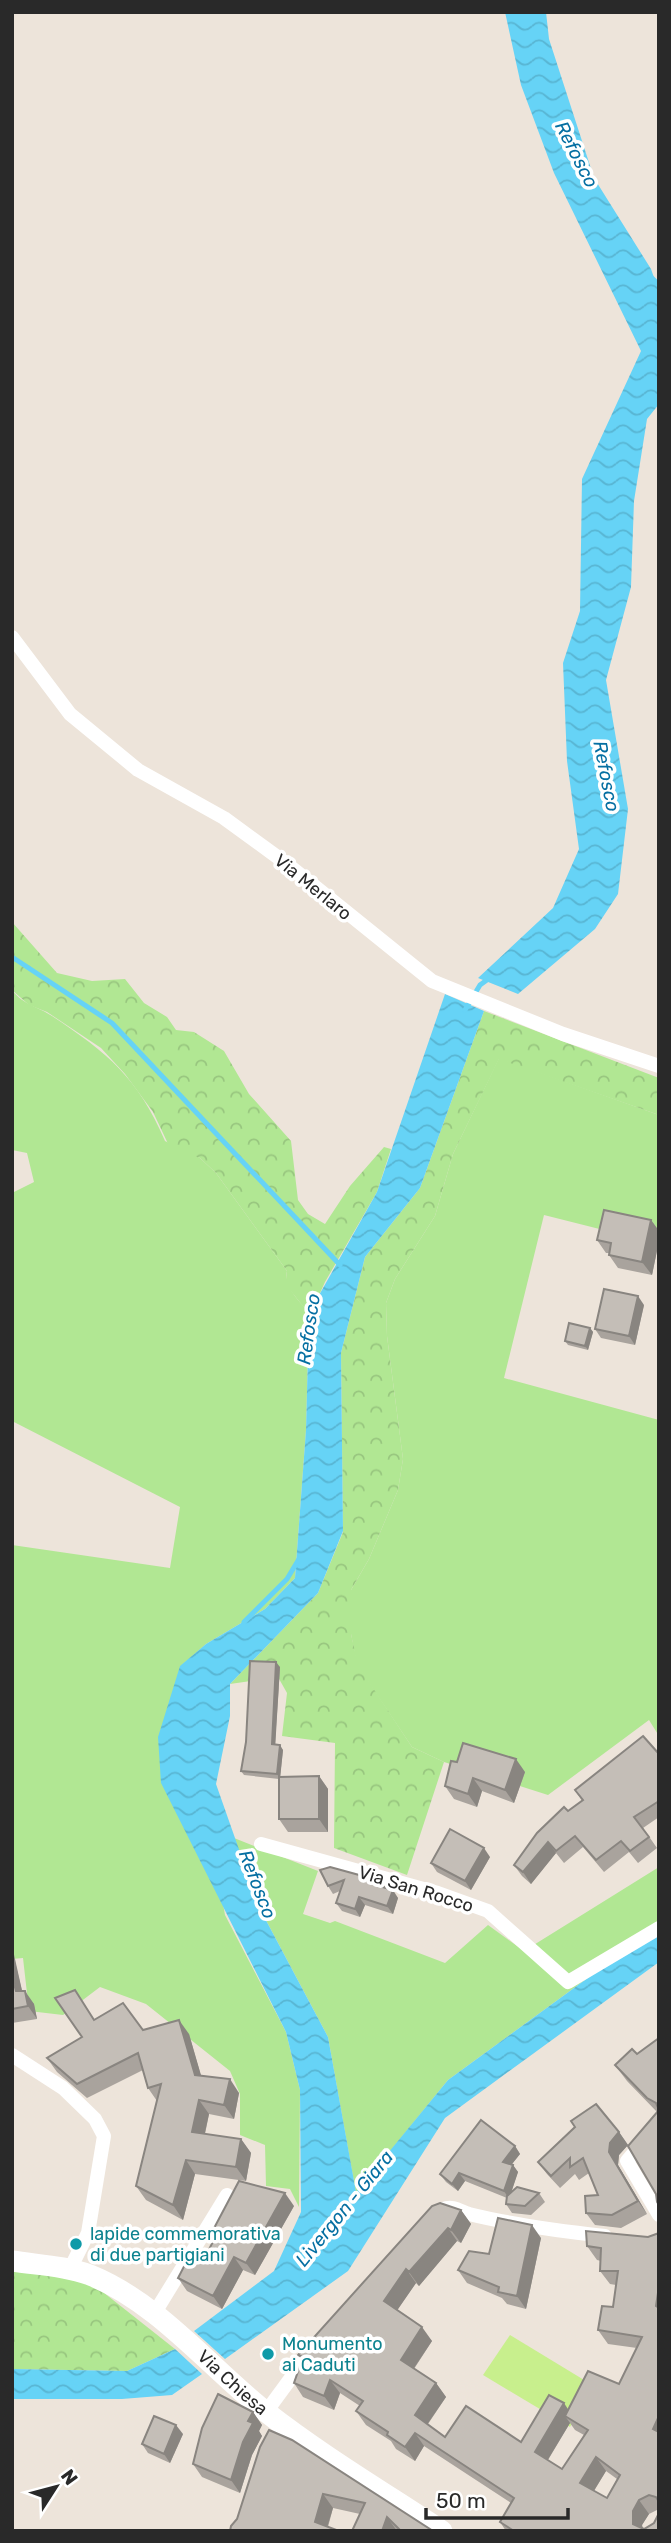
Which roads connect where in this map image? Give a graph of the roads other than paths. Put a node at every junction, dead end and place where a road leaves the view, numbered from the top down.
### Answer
1 (12, 637) edge
2 (659, 1066) edge
3 (261, 1844) dead end
4 (659, 1928) edge
5 (12, 2055) edge
6 (659, 2123) edge
7 (228, 2195) edge
8 (432, 2213) edge
9 (659, 2215) edge
10 (614, 2237) edge
11 (12, 2261) edge
12 (70, 2269) junction
13 (154, 2314) junction
14 (327, 2332) edge
15 (274, 2423) junction
16 (442, 2531) edge

1 - 2 street, Via Merlaro
3 - 4 street, Via San Rocco
5 - 12 street
6 - 9 street
7 - 13 street
8 - 10 street
11 - 12 main road, Via Chiesa
12 - 13 main road, Via Chiesa
13 - 15 main road, Via Chiesa
14 - 15 street
15 - 16 main road, Via Chiesa

